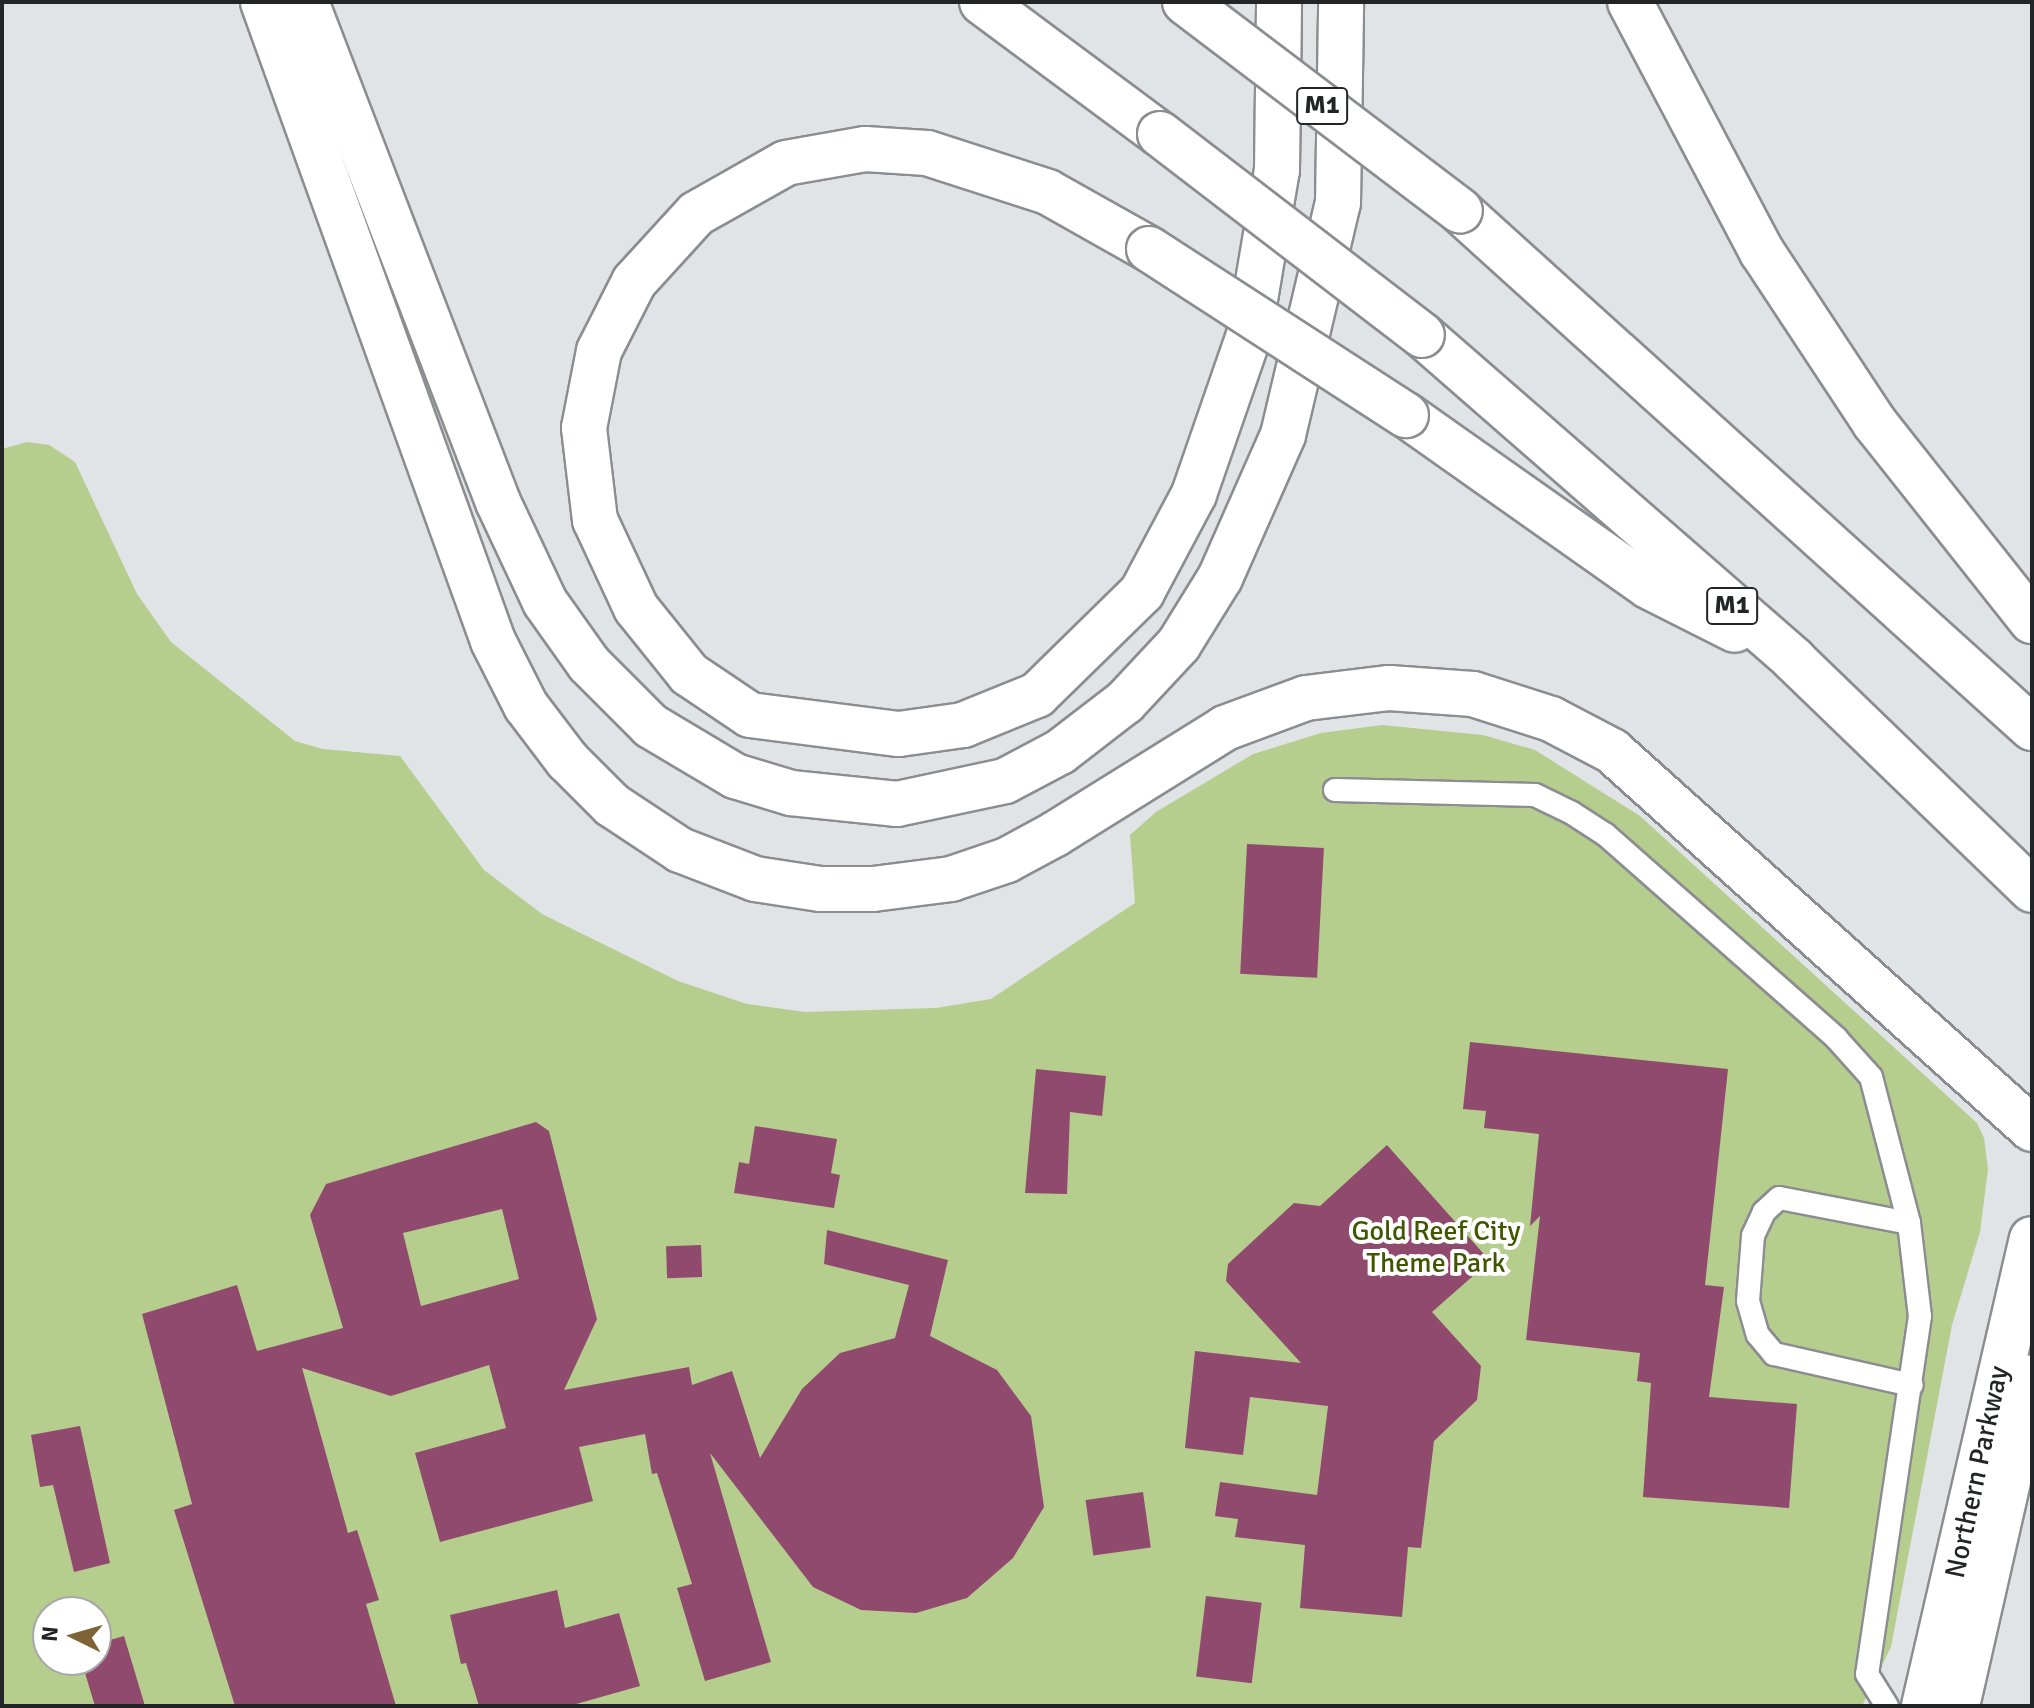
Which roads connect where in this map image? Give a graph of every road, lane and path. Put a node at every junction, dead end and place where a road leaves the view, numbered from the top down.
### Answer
1 (263, 2) edge
2 (306, 2) edge
3 (982, 2) edge
4 (1185, 2) edge
5 (1279, 2) edge
6 (1341, 2) edge
7 (1630, 2) edge
8 (2032, 621) edge
9 (1794, 660) junction
10 (2032, 728) edge
11 (1335, 790) dead end
12 (2032, 890) edge
13 (2032, 1129) edge
14 (1909, 1223) junction
15 (2032, 1239) edge
16 (2032, 1377) edge
17 (1912, 1385) junction
18 (1887, 1706) edge
19 (1924, 1706) edge
20 (1957, 1706) edge

1 - 13 main road
2 - 6 main road
3 - 9 main road, M1, bridge
4 - 10 main road, M1, bridge
5 - 9 main road, bridge
7 - 8 main road
9 - 12 main road, M1
11 - 14 lane
14 - 17 lane
14 - 17 lane
15 - 19 main road, Northern Parkway
16 - 20 main road, Northern Parkway
17 - 18 lane

